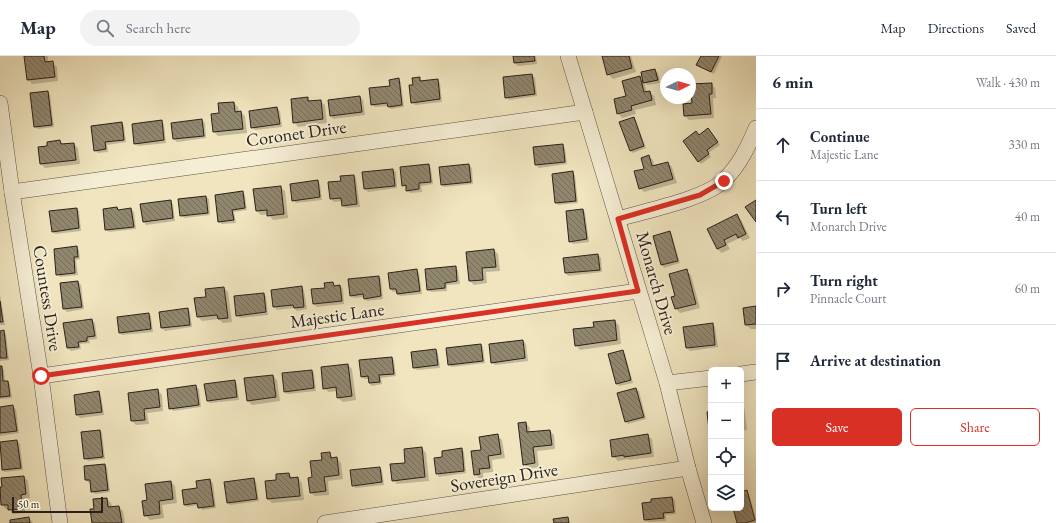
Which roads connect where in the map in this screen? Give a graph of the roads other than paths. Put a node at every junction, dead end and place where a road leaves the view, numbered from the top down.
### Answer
1 (568, 56) edge
2 (0, 103) edge
3 (585, 112) junction
4 (756, 128) edge
5 (12, 192) junction
6 (618, 219) junction
7 (638, 291) junction
8 (756, 372) edge
9 (744, 374) edge
10 (41, 376) junction
11 (708, 378) edge
12 (667, 383) junction
13 (688, 468) junction
14 (60, 523) edge
15 (325, 523) edge
16 (704, 523) edge

1 - 3 street, Monarch Drive
2 - 5 street, Countess Drive
3 - 5 street, Coronet Drive
3 - 6 street, Monarch Drive
4 - 6 street
5 - 10 street, Countess Drive
6 - 7 street, Monarch Drive
7 - 10 street, Majestic Lane
7 - 12 street, Monarch Drive
8 - 9 street
10 - 14 street, Countess Drive
11 - 12 street
12 - 13 street, Monarch Drive
13 - 15 street, Sovereign Drive
13 - 16 street, Monarch Drive

